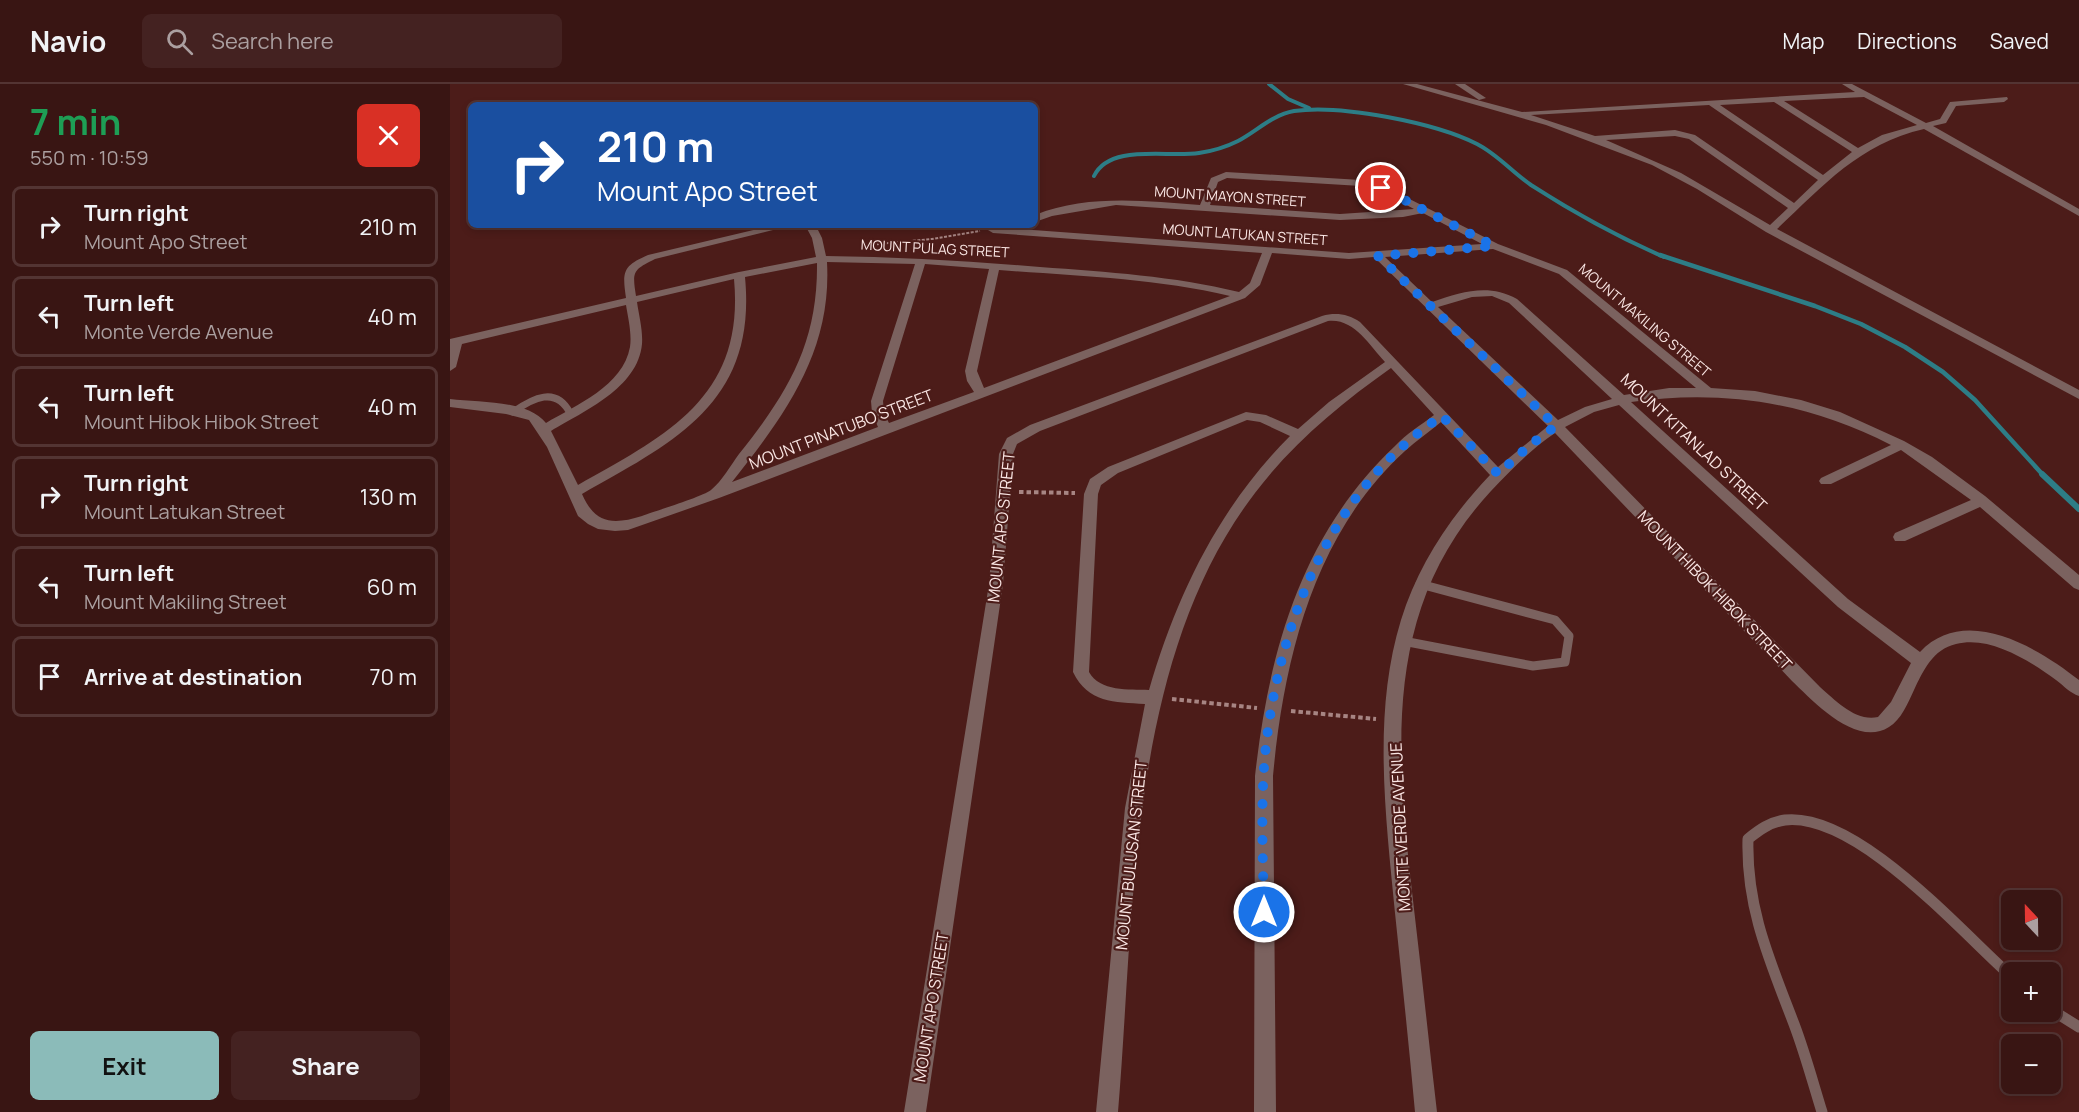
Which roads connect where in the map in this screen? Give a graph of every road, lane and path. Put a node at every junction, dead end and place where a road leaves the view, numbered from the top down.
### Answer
1 (1407, 84) edge
2 (1459, 84) edge
3 (1846, 84) edge
4 (1864, 94) junction
5 (1774, 98) junction
6 (2004, 99) dead end
7 (1710, 102) junction
8 (1494, 106) junction
9 (1517, 114) junction
10 (1924, 125) junction
11 (1592, 139) junction
12 (1858, 152) junction
13 (1824, 180) junction
14 (1204, 208) junction
15 (1795, 208) junction
16 (1425, 210) junction
17 (2079, 213) edge
18 (1038, 218) edge
19 (775, 228) edge
20 (812, 228) edge
21 (1027, 229) edge
22 (993, 230) joint
23 (1770, 230) junction
24 (864, 246) dead end
25 (1494, 246) junction
26 (1268, 250) junction
27 (1378, 256) junction
28 (822, 259) junction
29 (921, 261) junction
30 (995, 266) junction
31 (739, 275) junction
32 (1240, 297) junction
33 (631, 301) junction
34 (1431, 306) junction
35 (454, 342) edge
36 (1392, 362) junction
37 (450, 367) edge
38 (1710, 393) junction
39 (981, 394) junction
40 (2079, 395) edge
41 (1621, 400) junction
42 (450, 403) edge
43 (513, 412) junction
44 (570, 413) junction
45 (1442, 416) junction
46 (1556, 426) junction
47 (543, 430) junction
48 (886, 430) junction
49 (1299, 435) junction
50 (1901, 445) junction
51 (1498, 474) junction
52 (1826, 481) dead end
53 (1003, 491) junction
54 (574, 493) junction
55 (1090, 494) junction
56 (714, 495) junction
57 (1981, 501) junction
58 (1900, 537) dead end
59 (1420, 584) junction
60 (2079, 584) edge
61 (1403, 641) junction
62 (1920, 661) junction
63 (2079, 689) edge
64 (1153, 698) junction
65 (2001, 968) edge
66 (2061, 1016) edge
67 (2079, 1028) edge
68 (915, 1112) edge
69 (1107, 1112) edge
70 (1265, 1112) edge
71 (1426, 1112) edge
72 (1822, 1112) edge

1 - 8 street
2 - 8 street
3 - 4 street
4 - 5 street
4 - 10 street
5 - 7 street
5 - 12 street
6 - 10 street
7 - 9 street
7 - 13 street
8 - 9 street
9 - 11 street
10 - 12 street
10 - 17 street
11 - 15 street
11 - 23 street
12 - 13 street
13 - 15 street
14 - 16 street, MOUNT MAYON STREET
14 - 16 street, MOUNT MAKILING STREET
14 - 18 street, MOUNT MAYON STREET
15 - 23 street
16 - 25 street, MOUNT MAKILING STREET
19 - 33 street
20 - 28 street
21 - 22 street, MOUNT LATUKAN STREET
21 - 26 street, MOUNT LATUKAN STREET
22 - 24 path
23 - 40 street
25 - 27 street, MOUNT LATUKAN STREET
25 - 38 street, MOUNT MAKILING STREET
26 - 27 street, MOUNT LATUKAN STREET
26 - 32 street, MOUNT PINATUBO STREET
27 - 34 street, MOUNT HIBOK HIBOK STREET
28 - 29 street, MOUNT PULAG STREET
28 - 31 street, MOUNT PULAG STREET
28 - 56 street
29 - 30 street, MOUNT PULAG STREET
29 - 48 street
30 - 32 street, MOUNT PULAG STREET
30 - 39 street
31 - 33 street, MOUNT PULAG STREET
31 - 54 street
32 - 39 street, MOUNT PINATUBO STREET
33 - 35 street, MOUNT PULAG STREET
33 - 44 street
34 - 41 street, MOUNT KITANLAD STREET
34 - 46 street, MOUNT HIBOK HIBOK STREET
35 - 37 street
36 - 45 street, MOUNT APO STREET
36 - 49 street, MOUNT BULUSAN STREET
36 - 53 street, MOUNT APO STREET
38 - 41 street, MONTE VERDE AVENUE
38 - 50 street, MONTE VERDE AVENUE
39 - 48 street, MOUNT PINATUBO STREET
41 - 46 street, MONTE VERDE AVENUE
41 - 62 street, MOUNT KITANLAD STREET
42 - 43 street, MOUNT PINATUBO STREET
43 - 44 lane
43 - 47 street, MOUNT PINATUBO STREET
44 - 47 street
45 - 51 street, MOUNT APO STREET
45 - 70 street
46 - 51 street, MONTE VERDE AVENUE
46 - 62 street, MOUNT HIBOK HIBOK STREET
47 - 54 street, MOUNT PINATUBO STREET
48 - 56 street, MOUNT PINATUBO STREET
49 - 55 street
49 - 64 street, MOUNT BULUSAN STREET
50 - 52 street
50 - 57 street, MONTE VERDE AVENUE
51 - 59 street, MONTE VERDE AVENUE
53 - 55 path
53 - 68 street, MOUNT APO STREET
54 - 56 street, MOUNT PINATUBO STREET
55 - 64 street
57 - 58 street
57 - 60 street, MONTE VERDE AVENUE
59 - 61 street, MONTE VERDE AVENUE
59 - 61 lane
61 - 71 street, MONTE VERDE AVENUE
62 - 63 street, MOUNT HIBOK HIBOK STREET
64 - 69 street, MOUNT BULUSAN STREET
65 - 72 lane
66 - 67 lane

